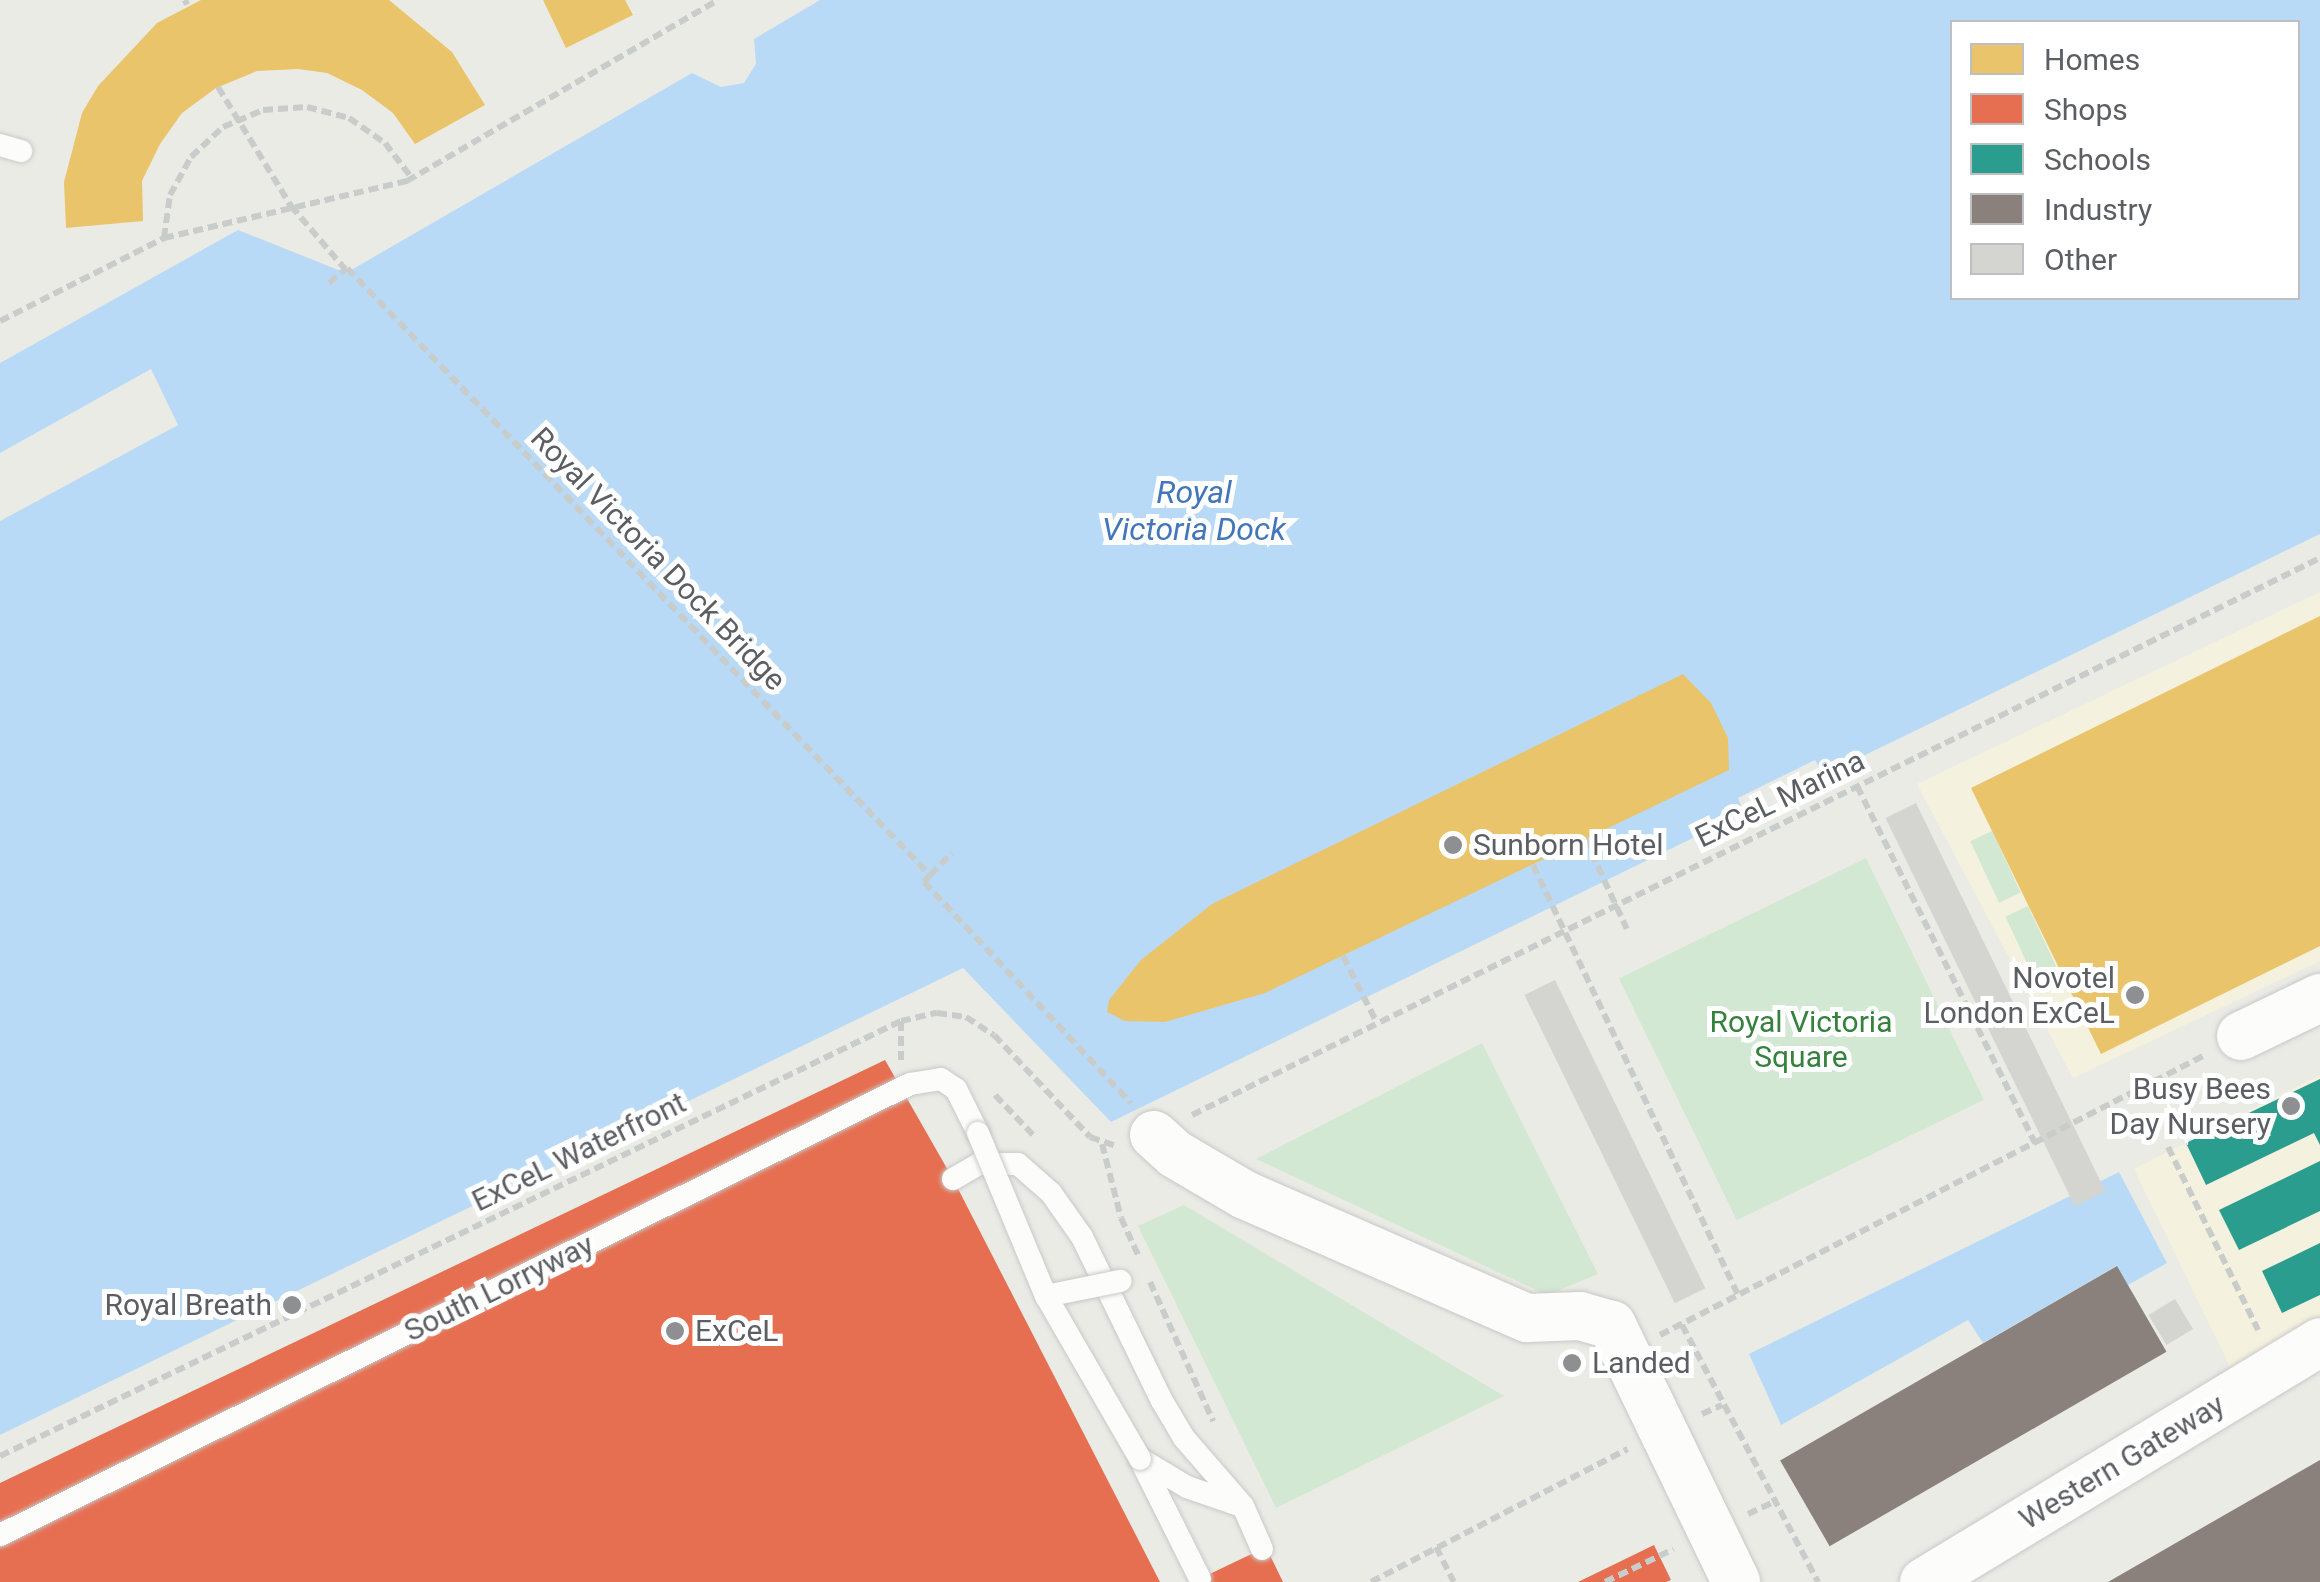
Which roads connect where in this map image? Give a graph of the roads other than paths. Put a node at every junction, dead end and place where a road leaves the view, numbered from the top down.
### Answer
1 (2320, 998) edge
2 (2241, 1036) road end
3 (1145, 1122) road end
4 (952, 1178) dead end
5 (1120, 1281) dead end
6 (1046, 1296) junction
7 (2320, 1342) edge
8 (1140, 1459) junction
9 (1243, 1506) junction
10 (0, 1535) edge
11 (1262, 1549) dead end
12 (1200, 1579) dead end
13 (1736, 1582) edge
14 (1924, 1582) edge

1 - 2 street
3 - 13 street
4 - 9 lane
5 - 6 lane, bridge
6 - 8 lane, bridge
6 - 10 lane, South Lorryway, bridge
7 - 14 street, Western Gateway
8 - 9 lane
8 - 12 lane
9 - 11 lane

